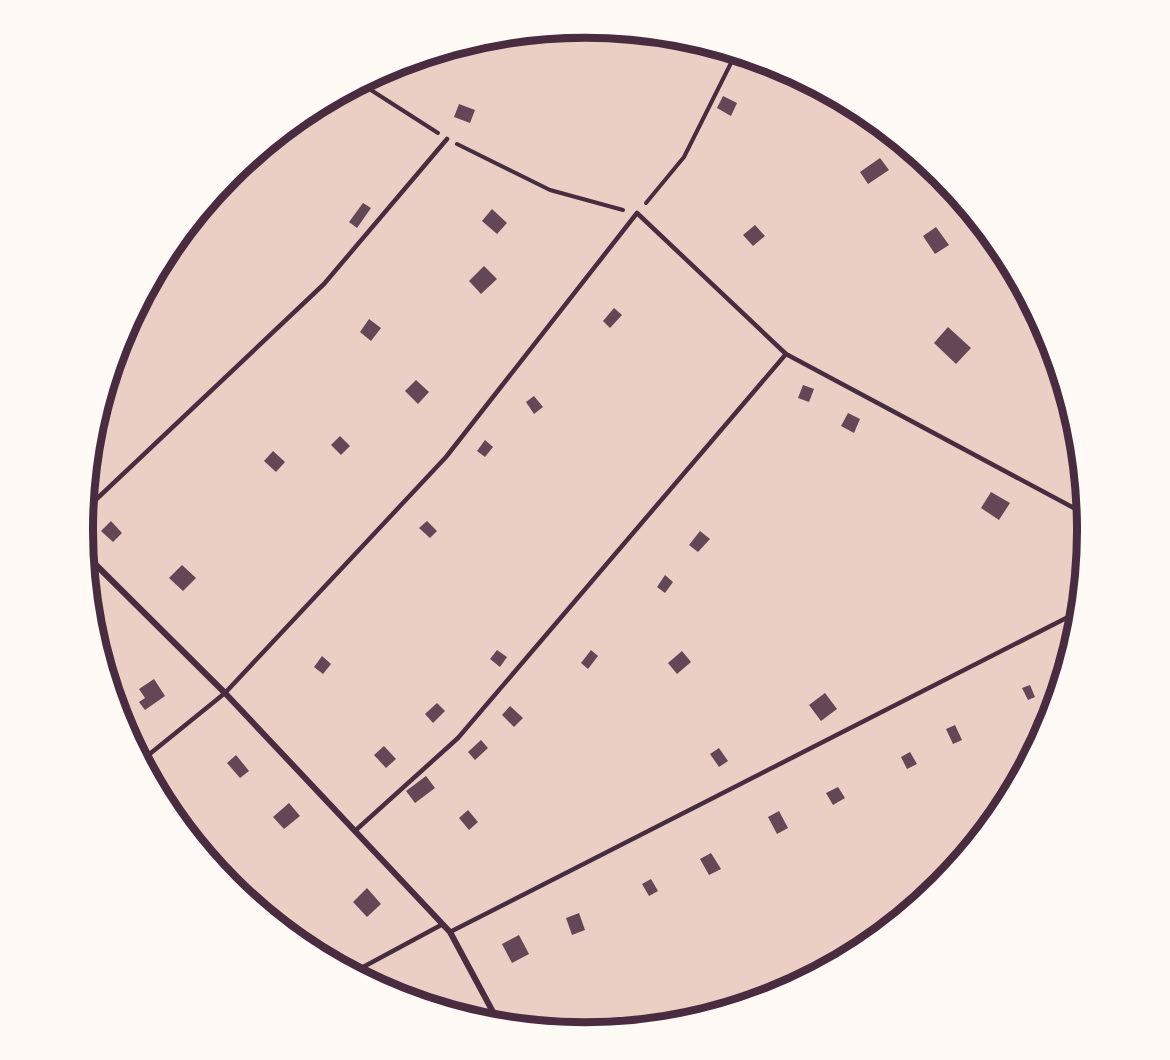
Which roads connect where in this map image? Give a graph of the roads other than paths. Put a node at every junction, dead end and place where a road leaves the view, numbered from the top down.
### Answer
1 (447, 139) road end
2 (786, 354) junction
3 (94, 502) edge
4 (1077, 510) edge
5 (94, 563) edge
6 (1070, 616) edge
7 (225, 693) junction
8 (147, 756) edge
9 (356, 830) junction
10 (443, 924) junction
11 (450, 932) junction
12 (360, 968) edge
13 (494, 1014) edge

1 - 3 lane
2 - 4 lane
2 - 7 lane
2 - 9 lane
5 - 7 street
6 - 11 lane
7 - 8 lane
7 - 9 street
9 - 10 street
10 - 11 street
10 - 12 lane
11 - 13 street

